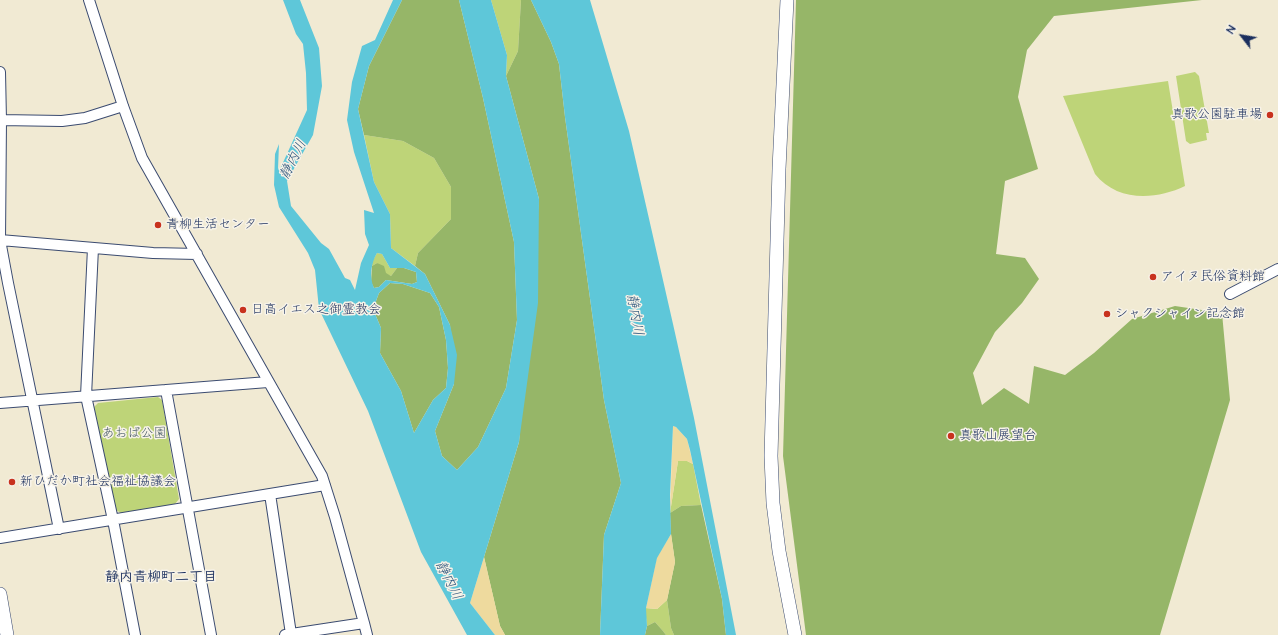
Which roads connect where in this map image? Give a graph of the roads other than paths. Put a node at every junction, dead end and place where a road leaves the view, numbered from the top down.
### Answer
1 (89, 0) edge
2 (787, 0) edge
3 (0, 72) edge
4 (123, 106) junction
5 (1, 120) edge
6 (0, 240) edge
7 (93, 248) junction
8 (197, 254) junction
9 (1278, 270) edge
10 (1230, 294) dead end
11 (268, 382) junction
12 (166, 390) junction
13 (86, 396) junction
14 (33, 401) junction
15 (0, 404) edge
16 (325, 486) junction
17 (270, 494) junction
18 (188, 508) junction
19 (113, 520) junction
20 (59, 529) junction
21 (0, 538) edge
22 (0, 594) edge
23 (364, 623) junction
24 (7, 635) edge
25 (134, 635) edge
26 (211, 635) edge
27 (288, 635) edge
28 (367, 635) edge
29 (795, 635) edge

1 - 4 street
2 - 29 street
3 - 5 street
4 - 5 street
4 - 8 street
5 - 6 street
6 - 7 street
6 - 14 street
7 - 8 street
7 - 13 street
8 - 11 street
9 - 10 street
11 - 12 street
11 - 16 street
12 - 13 street
12 - 18 street
13 - 14 street
13 - 19 street
14 - 15 street
14 - 20 street
16 - 17 street
16 - 23 street
17 - 18 street
17 - 27 street
18 - 19 street
18 - 26 street
19 - 20 street
19 - 25 street
20 - 21 street
22 - 24 street
23 - 27 street
23 - 28 street

